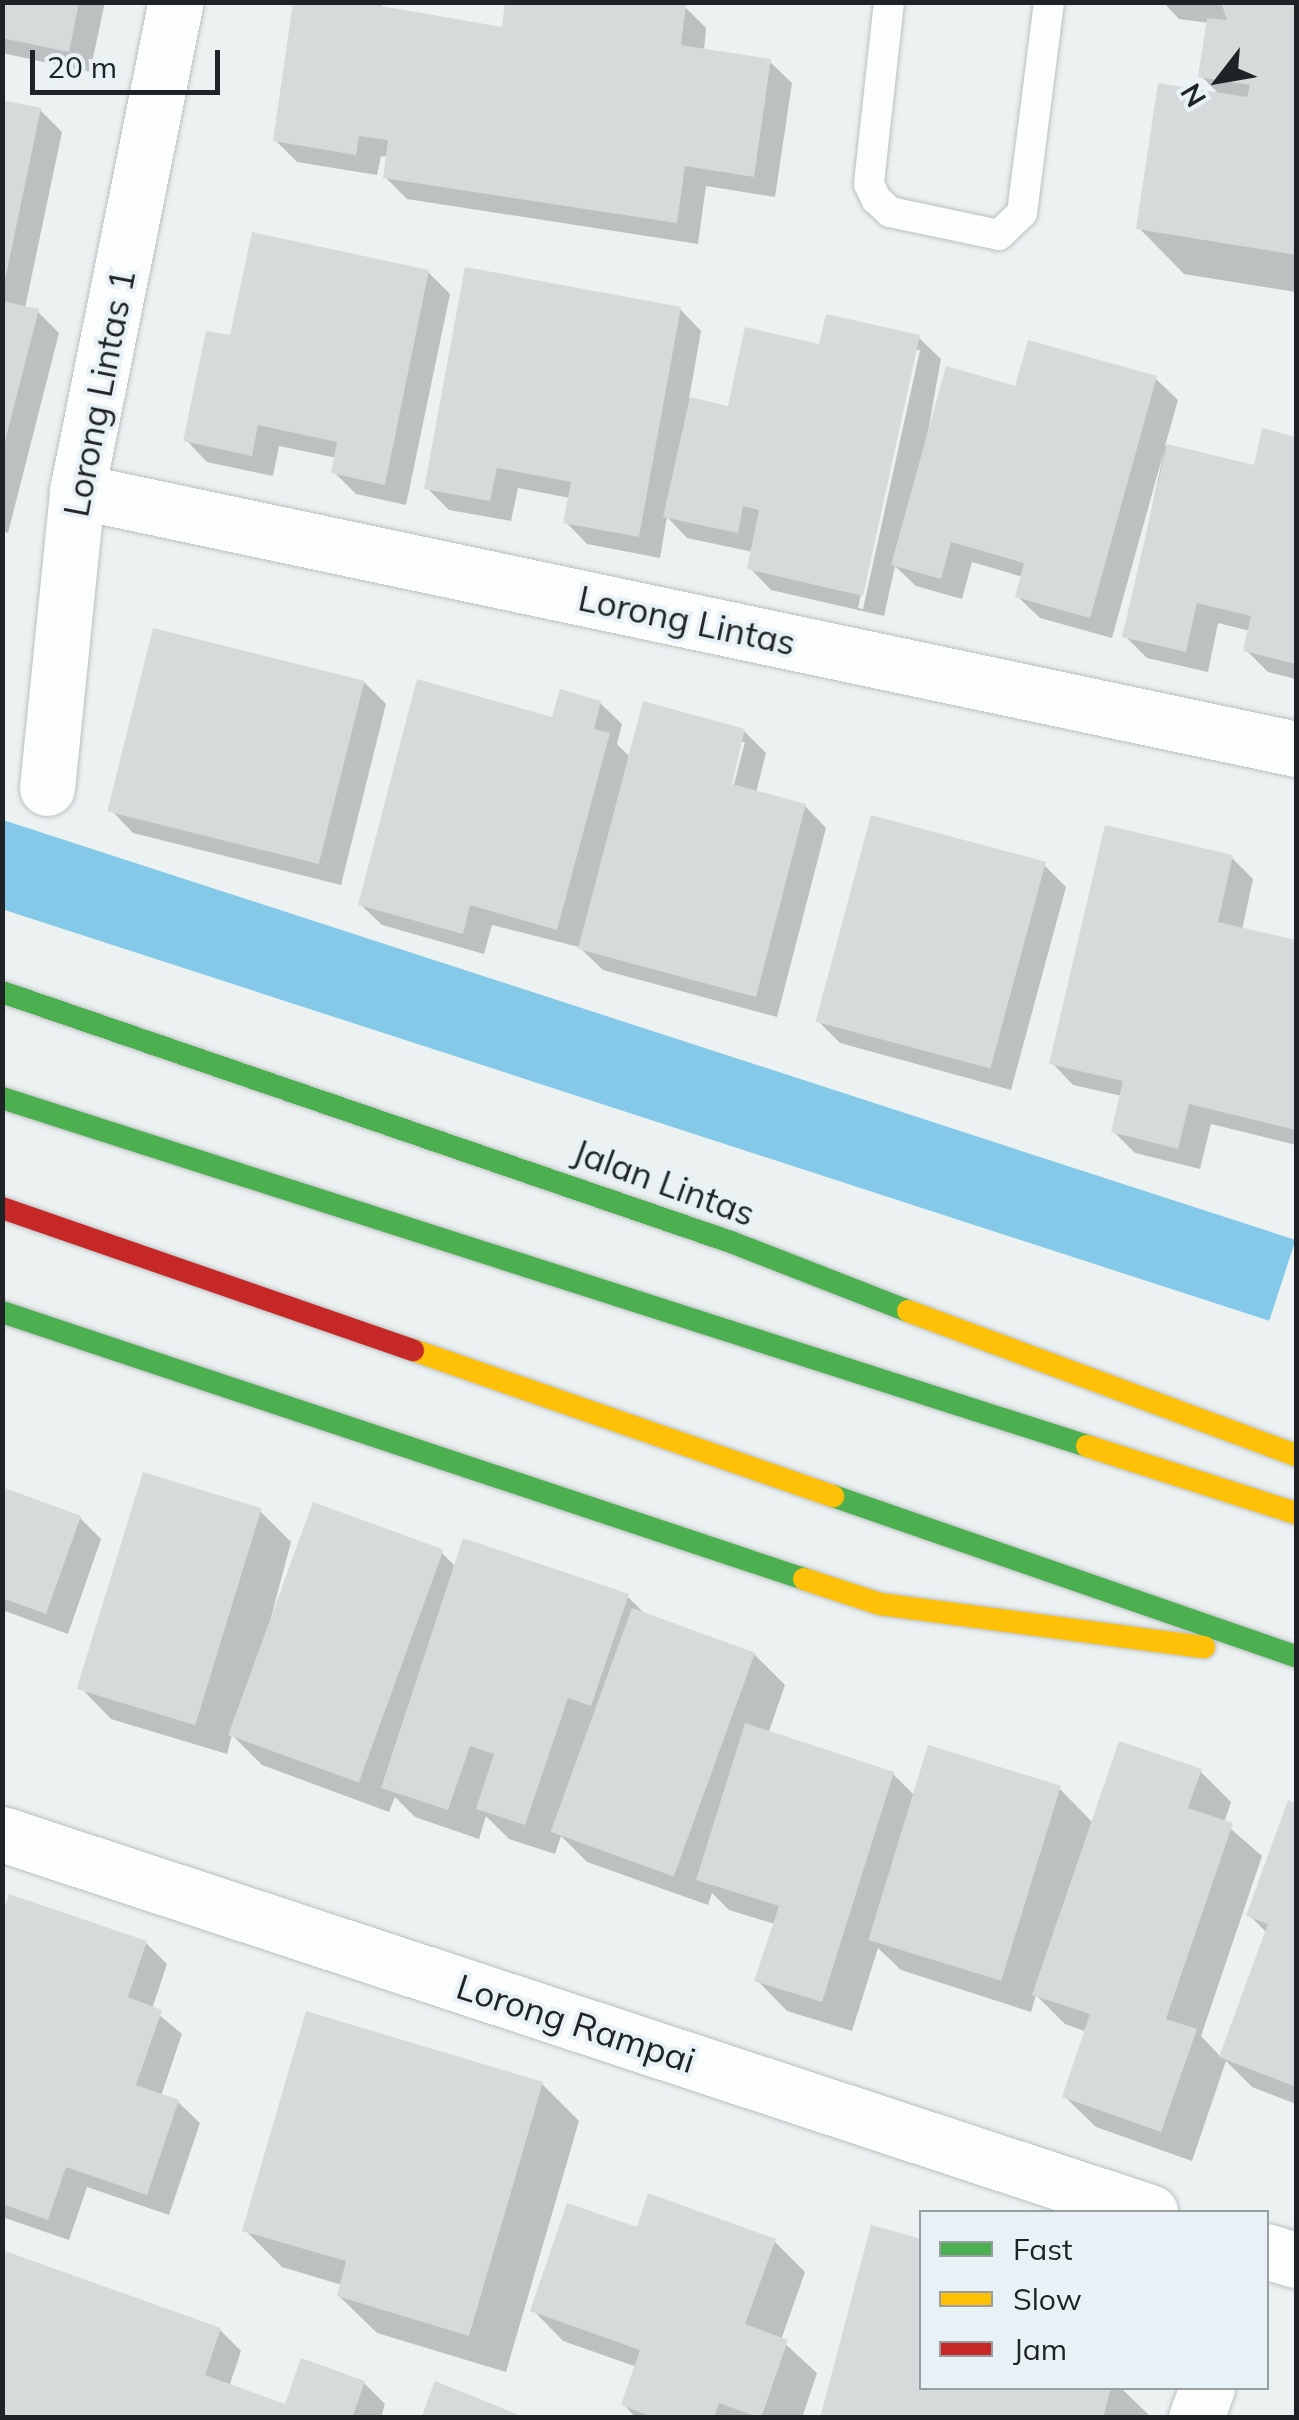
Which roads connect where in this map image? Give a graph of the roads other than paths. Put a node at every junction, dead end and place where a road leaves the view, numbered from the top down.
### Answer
1 (176, 2) edge
2 (888, 2) edge
3 (1050, 2) edge
4 (77, 491) junction
5 (1296, 749) edge
6 (47, 788) dead end
7 (2, 992) edge
8 (2, 1098) edge
9 (2, 1208) edge
10 (2, 1312) edge
11 (1296, 1454) edge
12 (1296, 1513) edge
13 (1296, 1657) edge
14 (2, 1834) edge
15 (1144, 2210) edge
16 (1269, 2252) edge
17 (1296, 2260) edge
18 (1206, 2390) edge
19 (1196, 2418) edge

1 - 4 street, Lorong Lintas 1
2 - 3 lane
4 - 5 street, Lorong Lintas
4 - 6 street, Lorong Lintas 1
7 - 11 highway, Jalan Lintas
8 - 12 highway
9 - 13 highway
10 - 13 highway
14 - 15 street, Lorong Rampai
16 - 17 street
18 - 19 street

